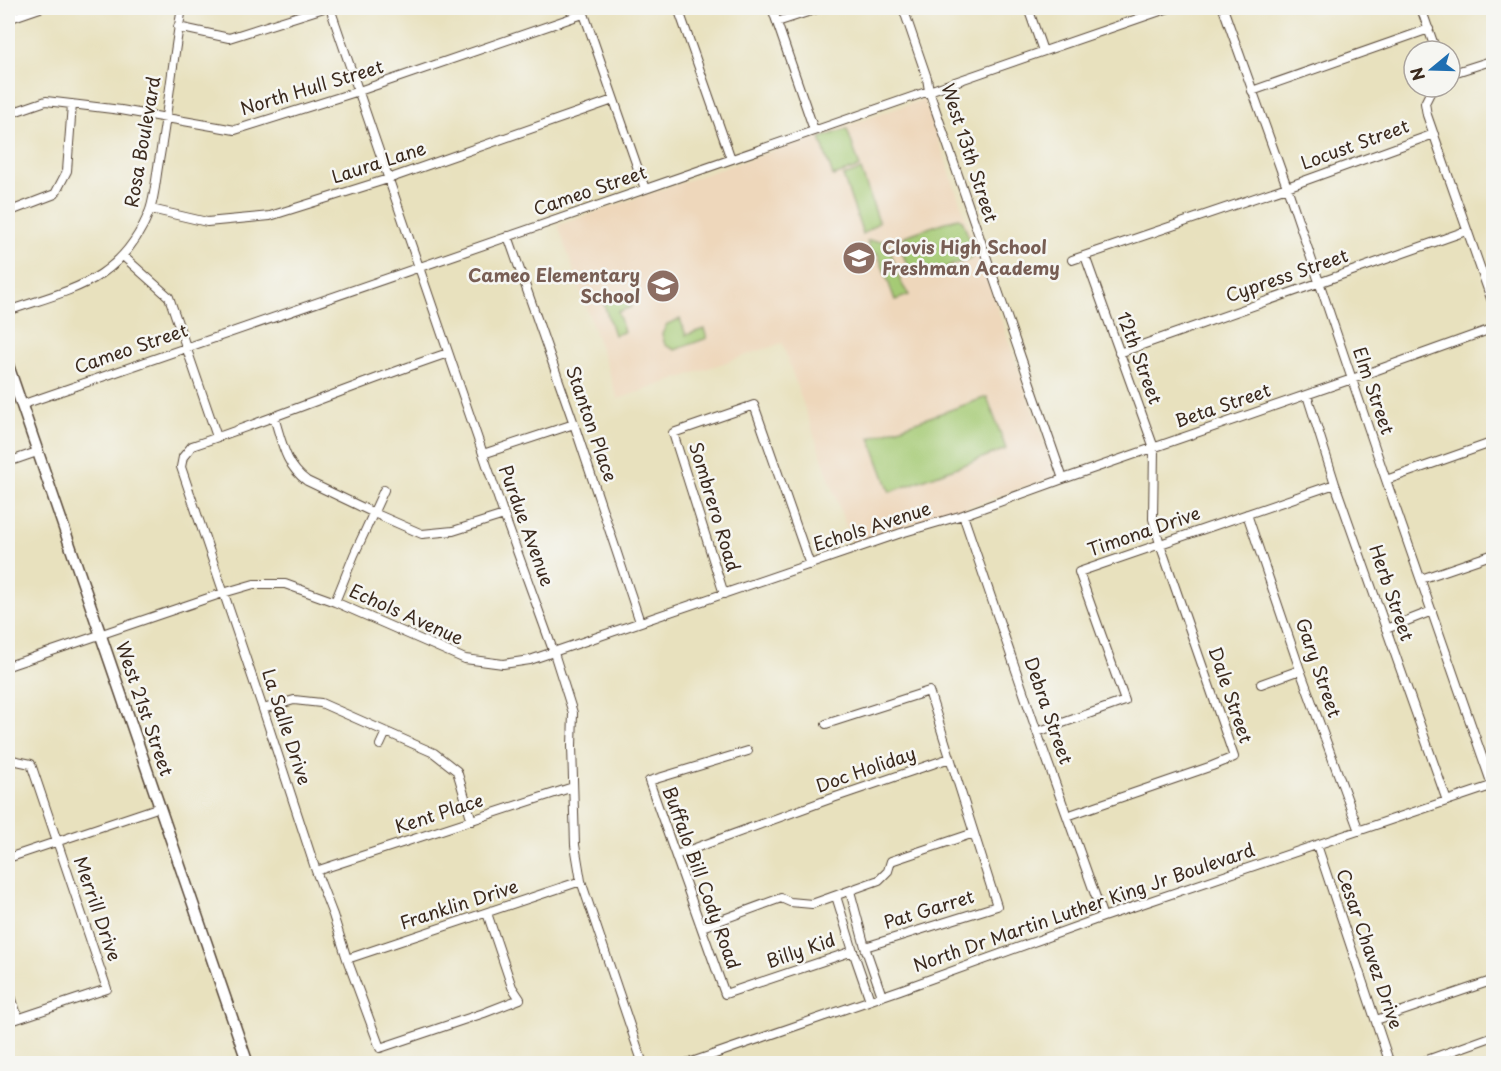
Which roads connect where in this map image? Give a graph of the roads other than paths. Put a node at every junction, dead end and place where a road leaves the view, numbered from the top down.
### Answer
1 (40, 8) edge
2 (182, 8) edge
3 (324, 8) edge
4 (330, 8) edge
5 (678, 8) edge
6 (772, 8) edge
7 (820, 8) edge
8 (903, 8) edge
9 (1028, 8) edge
10 (1169, 8) edge
11 (1223, 8) edge
12 (1421, 8) edge
13 (1158, 9) edge
14 (582, 10) edge
15 (8, 19) edge
16 (777, 22) junction
17 (178, 27) junction
18 (1429, 29) junction
19 (1432, 39) edge
20 (1043, 51) junction
21 (1494, 60) edge
22 (1462, 70) edge
23 (359, 91) junction
24 (929, 91) junction
25 (1252, 92) junction
26 (1427, 99) edge
27 (613, 100) junction
28 (72, 104) junction
29 (8, 114) edge
30 (167, 118) junction
31 (814, 130) junction
32 (1434, 135) junction
33 (731, 159) junction
34 (388, 178) junction
35 (1287, 187) junction
36 (645, 189) junction
37 (150, 208) junction
38 (8, 212) edge
39 (1466, 231) junction
40 (508, 236) junction
41 (123, 256) junction
42 (1085, 256) junction
43 (1072, 260) dead end
44 (419, 267) junction
45 (1318, 282) junction
46 (1494, 307) edge
47 (8, 311) edge
48 (1494, 328) edge
49 (187, 348) junction
50 (448, 353) junction
51 (1119, 353) junction
52 (8, 365) edge
53 (1352, 379) junction
54 (1307, 395) junction
55 (21, 405) junction
56 (274, 417) junction
57 (574, 424) junction
58 (217, 437) junction
59 (1494, 442) edge
60 (1154, 448) junction
61 (38, 452) junction
62 (483, 454) junction
63 (8, 462) edge
64 (1063, 479) junction
65 (1386, 480) junction
66 (1335, 484) junction
67 (384, 490) dead end
68 (374, 513) junction
69 (1247, 514) junction
70 (504, 515) junction
71 (963, 515) junction
72 (1160, 544) junction
73 (1494, 554) edge
74 (810, 565) junction
75 (1421, 579) junction
76 (224, 593) junction
77 (724, 594) junction
78 (334, 602) junction
79 (1432, 611) junction
80 (640, 622) junction
81 (1386, 628) junction
82 (100, 634) junction
83 (554, 653) junction
84 (8, 666) edge
85 (1300, 670) junction
86 (1260, 684) dead end
87 (263, 709) junction
88 (826, 724) dead end
89 (386, 732) junction
90 (1037, 732) junction
91 (380, 745) dead end
92 (748, 751) dead end
93 (950, 758) junction
94 (8, 762) edge
95 (1493, 785) edge
96 (573, 787) junction
97 (1447, 801) junction
98 (160, 807) junction
99 (1067, 816) junction
100 (472, 821) junction
101 (1359, 831) junction
102 (974, 833) junction
103 (57, 842) junction
104 (1317, 845) junction
105 (676, 855) junction
106 (8, 858) edge
107 (315, 871) junction
108 (581, 881) junction
109 (850, 891) junction
110 (836, 896) junction
111 (487, 913) junction
112 (1103, 917) junction
113 (702, 927) junction
114 (866, 946) junction
115 (853, 951) junction
116 (347, 959) junction
117 (1494, 980) edge
118 (8, 987) edge
119 (725, 994) joint
120 (882, 996) junction
121 (870, 1000) junction
122 (18, 1018) junction
123 (1376, 1020) junction
124 (8, 1022) edge
125 (1494, 1036) edge
126 (248, 1064) edge
127 (643, 1064) edge
128 (686, 1064) edge
129 (1390, 1064) edge
130 (1416, 1064) edge

1 - 15 street
2 - 17 street, Rosa Boulevard
3 - 17 street
4 - 23 street, Purdue Avenue
5 - 33 street
6 - 16 street
7 - 16 street
8 - 24 street, West 13th Street
9 - 20 street
10 - 13 street, Cameo Street
11 - 25 street, Elm Street
12 - 18 street
13 - 20 street, Cameo Street
14 - 23 street, North Hull Street
14 - 27 street
16 - 31 street
17 - 30 street, Rosa Boulevard
18 - 19 street
18 - 25 street
20 - 24 street, Cameo Street
21 - 22 street
23 - 30 street, North Hull Street
23 - 34 street, Purdue Avenue
24 - 31 street, Cameo Street
24 - 64 street, West 13th Street
25 - 35 street, Elm Street
26 - 32 street
27 - 34 street, Laura Lane
27 - 36 street
28 - 29 street, North Hull Street
28 - 30 street, North Hull Street
28 - 38 street
30 - 37 street, Rosa Boulevard
31 - 33 street, Cameo Street
32 - 35 street, Locust Street
32 - 39 street
33 - 36 street, Cameo Street
34 - 37 street, Laura Lane
34 - 44 street, Purdue Avenue
35 - 42 street, Locust Street
35 - 45 street, Elm Street
36 - 40 street, Cameo Street
37 - 41 street, Rosa Boulevard
39 - 45 street, Cypress Street
39 - 46 street
40 - 44 street, Cameo Street
40 - 57 street, Stanton Place
41 - 47 street, Rosa Boulevard
41 - 49 street
42 - 43 street, Locust Street
42 - 51 street, 12th Street
44 - 49 street, Cameo Street
44 - 50 street, Purdue Avenue
45 - 51 street, Cypress Street
45 - 53 street, Elm Street
48 - 53 street, Beta Street
49 - 55 street, Cameo Street
49 - 58 street
50 - 56 street, La Salle Drive
50 - 62 street, Purdue Avenue
51 - 60 street, 12th Street
52 - 55 main road, West 21st Street
53 - 54 street, Beta Street
53 - 65 street, Elm Street
54 - 60 street, Beta Street
54 - 66 street, Herb Street
55 - 61 main road, West 21st Street
56 - 58 street, La Salle Drive
56 - 68 street
57 - 62 street
57 - 80 street, Stanton Place
58 - 76 street, La Salle Drive
59 - 65 street
60 - 64 street, Beta Street
60 - 72 street, 12th Street
61 - 63 street
61 - 82 main road, West 21st Street
62 - 70 street, Purdue Avenue
64 - 71 street, Beta Street
65 - 75 street, Elm Street
66 - 69 street, Timona Drive
66 - 81 street, Herb Street
67 - 68 street
68 - 70 street
68 - 78 street
69 - 72 street, Timona Drive
69 - 85 street, Gary Street
70 - 83 street, Purdue Avenue
71 - 74 street, Echols Avenue
71 - 90 street, Debra Street
72 - 90 street, Timona Drive
72 - 99 street, Dale Street
73 - 75 street
74 - 77 street, Echols Avenue
74 - 77 street, Sombrero Road
75 - 79 street, Elm Street
76 - 78 street, Echols Avenue
76 - 82 street, Echols Avenue
76 - 87 street, La Salle Drive
77 - 80 street, Echols Avenue
78 - 83 street, Echols Avenue
79 - 81 street
79 - 95 street, Elm Street
80 - 83 street, Echols Avenue
81 - 97 street, Herb Street
82 - 84 street, Echols Avenue
82 - 98 main road, West 21st Street
83 - 96 street, Purdue Avenue
85 - 86 street
85 - 101 street, Gary Street
87 - 89 street
87 - 107 street, La Salle Drive
88 - 93 street
89 - 91 street
89 - 100 street
90 - 99 street, Debra Street
92 - 105 street, Buffalo Bill Cody Road
93 - 102 street
93 - 105 street, Doc Holiday
94 - 103 street, Merrill Drive
95 - 97 street, North Dr Martin Luther King Jr Boulevard
96 - 100 street, Kent Place
96 - 108 street, Purdue Avenue
97 - 101 street, North Dr Martin Luther King Jr Boulevard
98 - 103 street
98 - 126 main road, West 21st Street
99 - 112 street, Debra Street
100 - 107 street, Kent Place
101 - 104 street, North Dr Martin Luther King Jr Boulevard
102 - 109 street
102 - 114 street, Pat Garret
103 - 106 street
103 - 122 street, Merrill Drive
104 - 112 street, North Dr Martin Luther King Jr Boulevard
104 - 123 street, Cesar Chavez Drive
105 - 113 street, Buffalo Bill Cody Road
107 - 116 street, La Salle Drive
108 - 111 street, Franklin Drive
108 - 127 street, Purdue Avenue
109 - 110 street
109 - 114 street
110 - 113 street
110 - 115 street
111 - 116 street, Franklin Drive
111 - 116 street, La Salle Drive
112 - 120 street, North Dr Martin Luther King Jr Boulevard
113 - 119 street, Buffalo Bill Cody Road
114 - 120 street
115 - 119 street, Billy Kid
115 - 121 street
117 - 123 street
118 - 122 street
120 - 121 street, North Dr Martin Luther King Jr Boulevard
121 - 128 street, North Dr Martin Luther King Jr Boulevard
122 - 124 street, Merrill Drive
123 - 129 street, Cesar Chavez Drive
125 - 130 street

